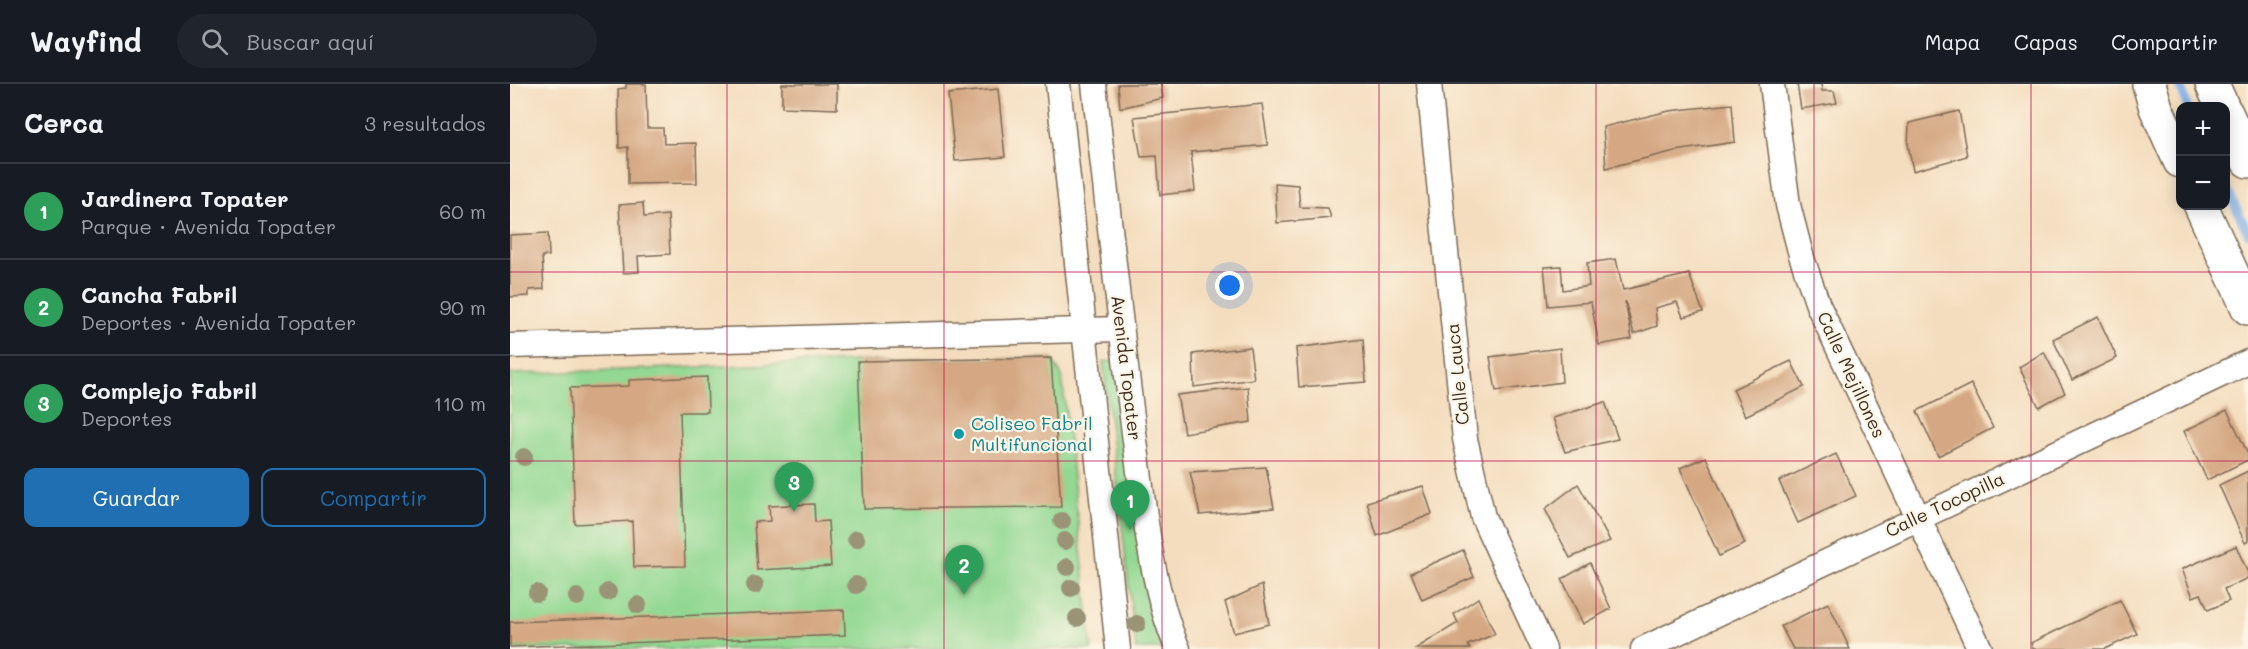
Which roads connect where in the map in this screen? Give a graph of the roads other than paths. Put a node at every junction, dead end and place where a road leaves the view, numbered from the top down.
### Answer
1 (1058, 84) edge
2 (1094, 84) edge
3 (1429, 84) edge
4 (1772, 84) edge
5 (2149, 84) edge
6 (2212, 84) edge
7 (2220, 102) edge
8 (2230, 122) edge
9 (2179, 156) edge
10 (2248, 161) edge
11 (2203, 210) edge
12 (2248, 308) edge
13 (1121, 329) junction
14 (1085, 331) junction
15 (510, 346) edge
16 (2248, 362) edge
17 (1919, 518) junction
18 (1118, 649) edge
19 (1178, 649) edge
20 (1544, 649) edge
21 (1643, 649) edge
22 (1980, 649) edge

1 - 14 street, Avenida Topater
2 - 13 street, Avenida Topater
3 - 20 street, Calle Lauca
4 - 17 street, Calle Mejillones
5 - 9 main road
6 - 7 main road
8 - 10 main road
11 - 12 main road
13 - 14 street
13 - 19 street, Avenida Topater
14 - 15 street
14 - 18 street, Avenida Topater
16 - 17 street, Calle Tocopilla
17 - 21 street, Calle Tocopilla
17 - 22 street, Calle Mejillones

